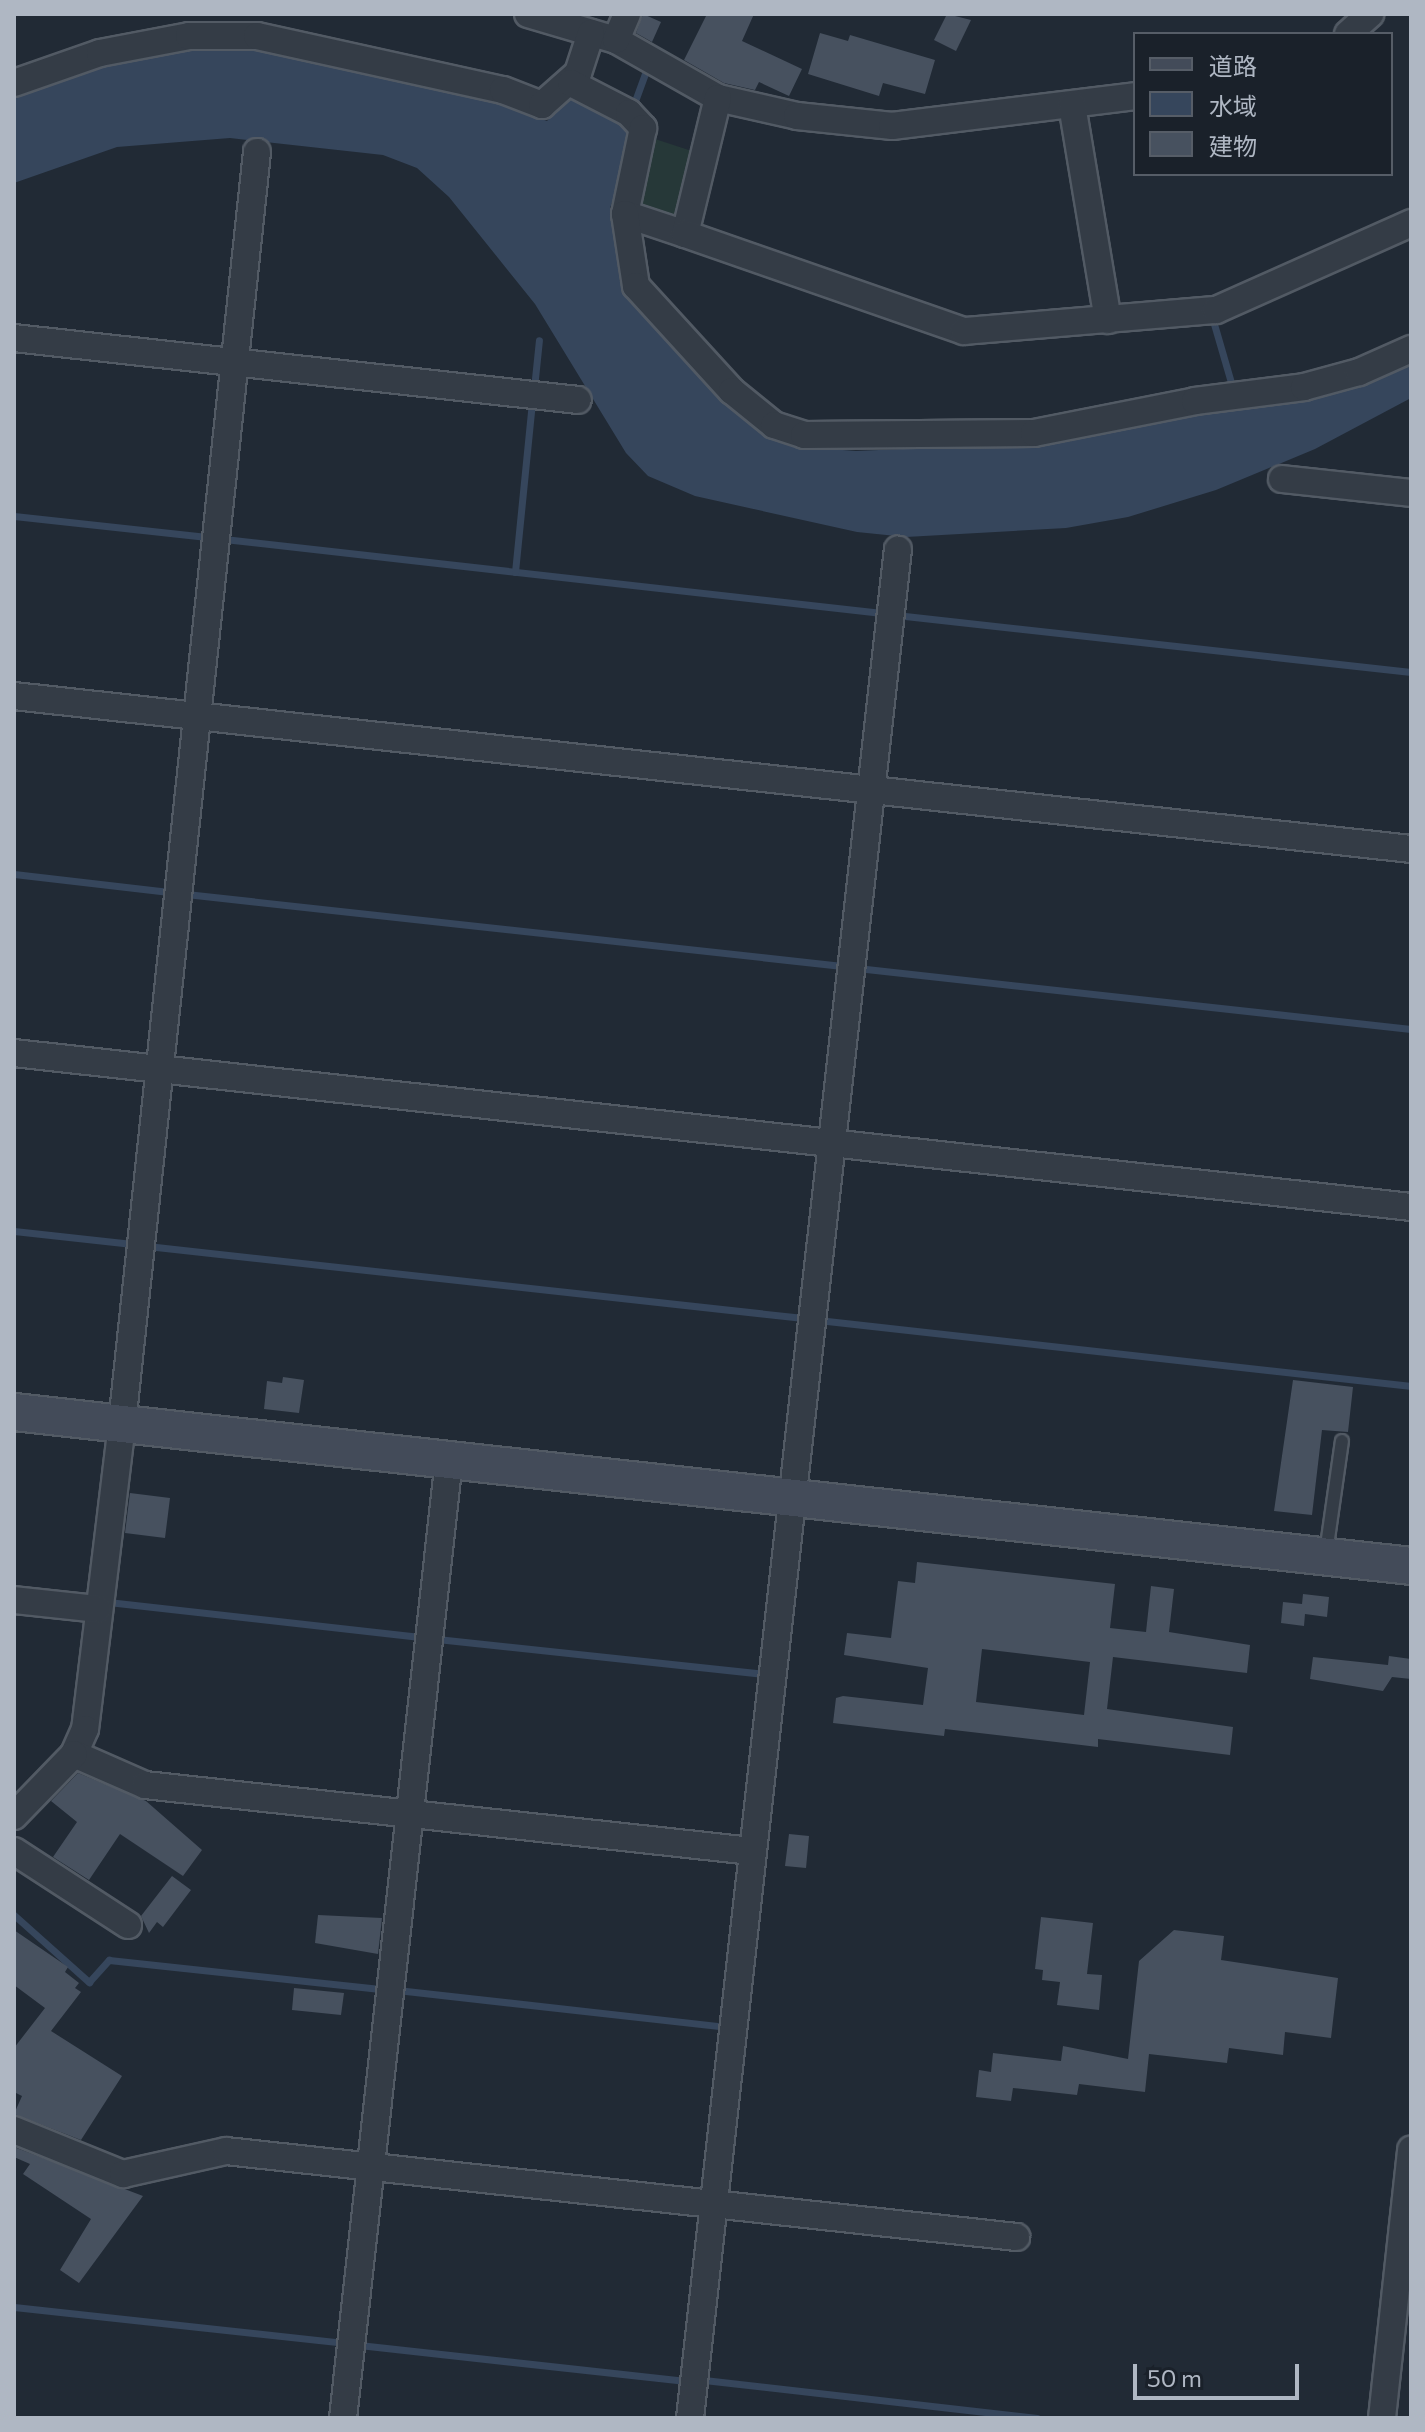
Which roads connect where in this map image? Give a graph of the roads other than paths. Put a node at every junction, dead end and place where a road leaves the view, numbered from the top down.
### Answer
1 (528, 14) edge
2 (627, 14) edge
3 (1370, 14) edge
4 (1350, 32) edge
5 (604, 36) junction
6 (14, 83) edge
7 (571, 83) junction
8 (1133, 96) edge
9 (718, 98) junction
10 (1072, 105) junction
11 (257, 152) dead end
12 (625, 214) junction
13 (1411, 223) edge
14 (685, 234) junction
15 (1108, 320) junction
16 (14, 338) edge
17 (1411, 349) edge
18 (235, 362) junction
19 (578, 400) dead end
20 (1282, 479) dead end
21 (1411, 493) edge
22 (898, 550) dead end
23 (14, 696) edge
24 (196, 716) junction
25 (867, 790) junction
26 (1411, 849) edge
27 (14, 1053) edge
28 (158, 1069) junction
29 (829, 1143) junction
30 (1411, 1207) edge
31 (14, 1412) edge
32 (122, 1424) junction
33 (1342, 1441) dead end
34 (449, 1460) junction
35 (789, 1497) junction
36 (1325, 1557) junction
37 (1411, 1566) edge
38 (14, 1600) edge
39 (98, 1609) junction
40 (74, 1754) junction
41 (410, 1813) junction
42 (14, 1816) edge
43 (14, 1851) edge
44 (752, 1851) junction
45 (128, 1925) dead end
46 (14, 2130) edge
47 (1411, 2150) edge
48 (371, 2167) junction
49 (714, 2204) junction
50 (1016, 2237) dead end
51 (1405, 2278) edge
52 (343, 2418) edge
53 (690, 2418) edge
54 (1382, 2418) edge

1 - 5 street
2 - 5 street
3 - 4 street
5 - 7 street
5 - 9 street
6 - 7 street
7 - 12 street
8 - 10 street
9 - 10 street
9 - 14 street
10 - 15 street
11 - 18 street
12 - 14 street
12 - 17 street
13 - 15 street
14 - 15 street
16 - 18 street
18 - 19 street
18 - 24 street
20 - 21 street
22 - 25 street
23 - 24 street
24 - 25 street
24 - 28 street
25 - 26 street
25 - 29 street
27 - 28 street
28 - 29 street
28 - 32 street
29 - 30 street
29 - 35 street
31 - 32 street
32 - 34 street
32 - 39 street
33 - 36 lane
34 - 35 street
34 - 41 street
35 - 36 street
35 - 44 street
36 - 37 street
38 - 39 street
39 - 40 street
40 - 41 street
40 - 42 street
41 - 44 street
41 - 48 street
43 - 45 street
44 - 49 street
46 - 48 street
47 - 51 street
48 - 49 street
48 - 52 street
49 - 50 street
49 - 53 street
51 - 54 street

